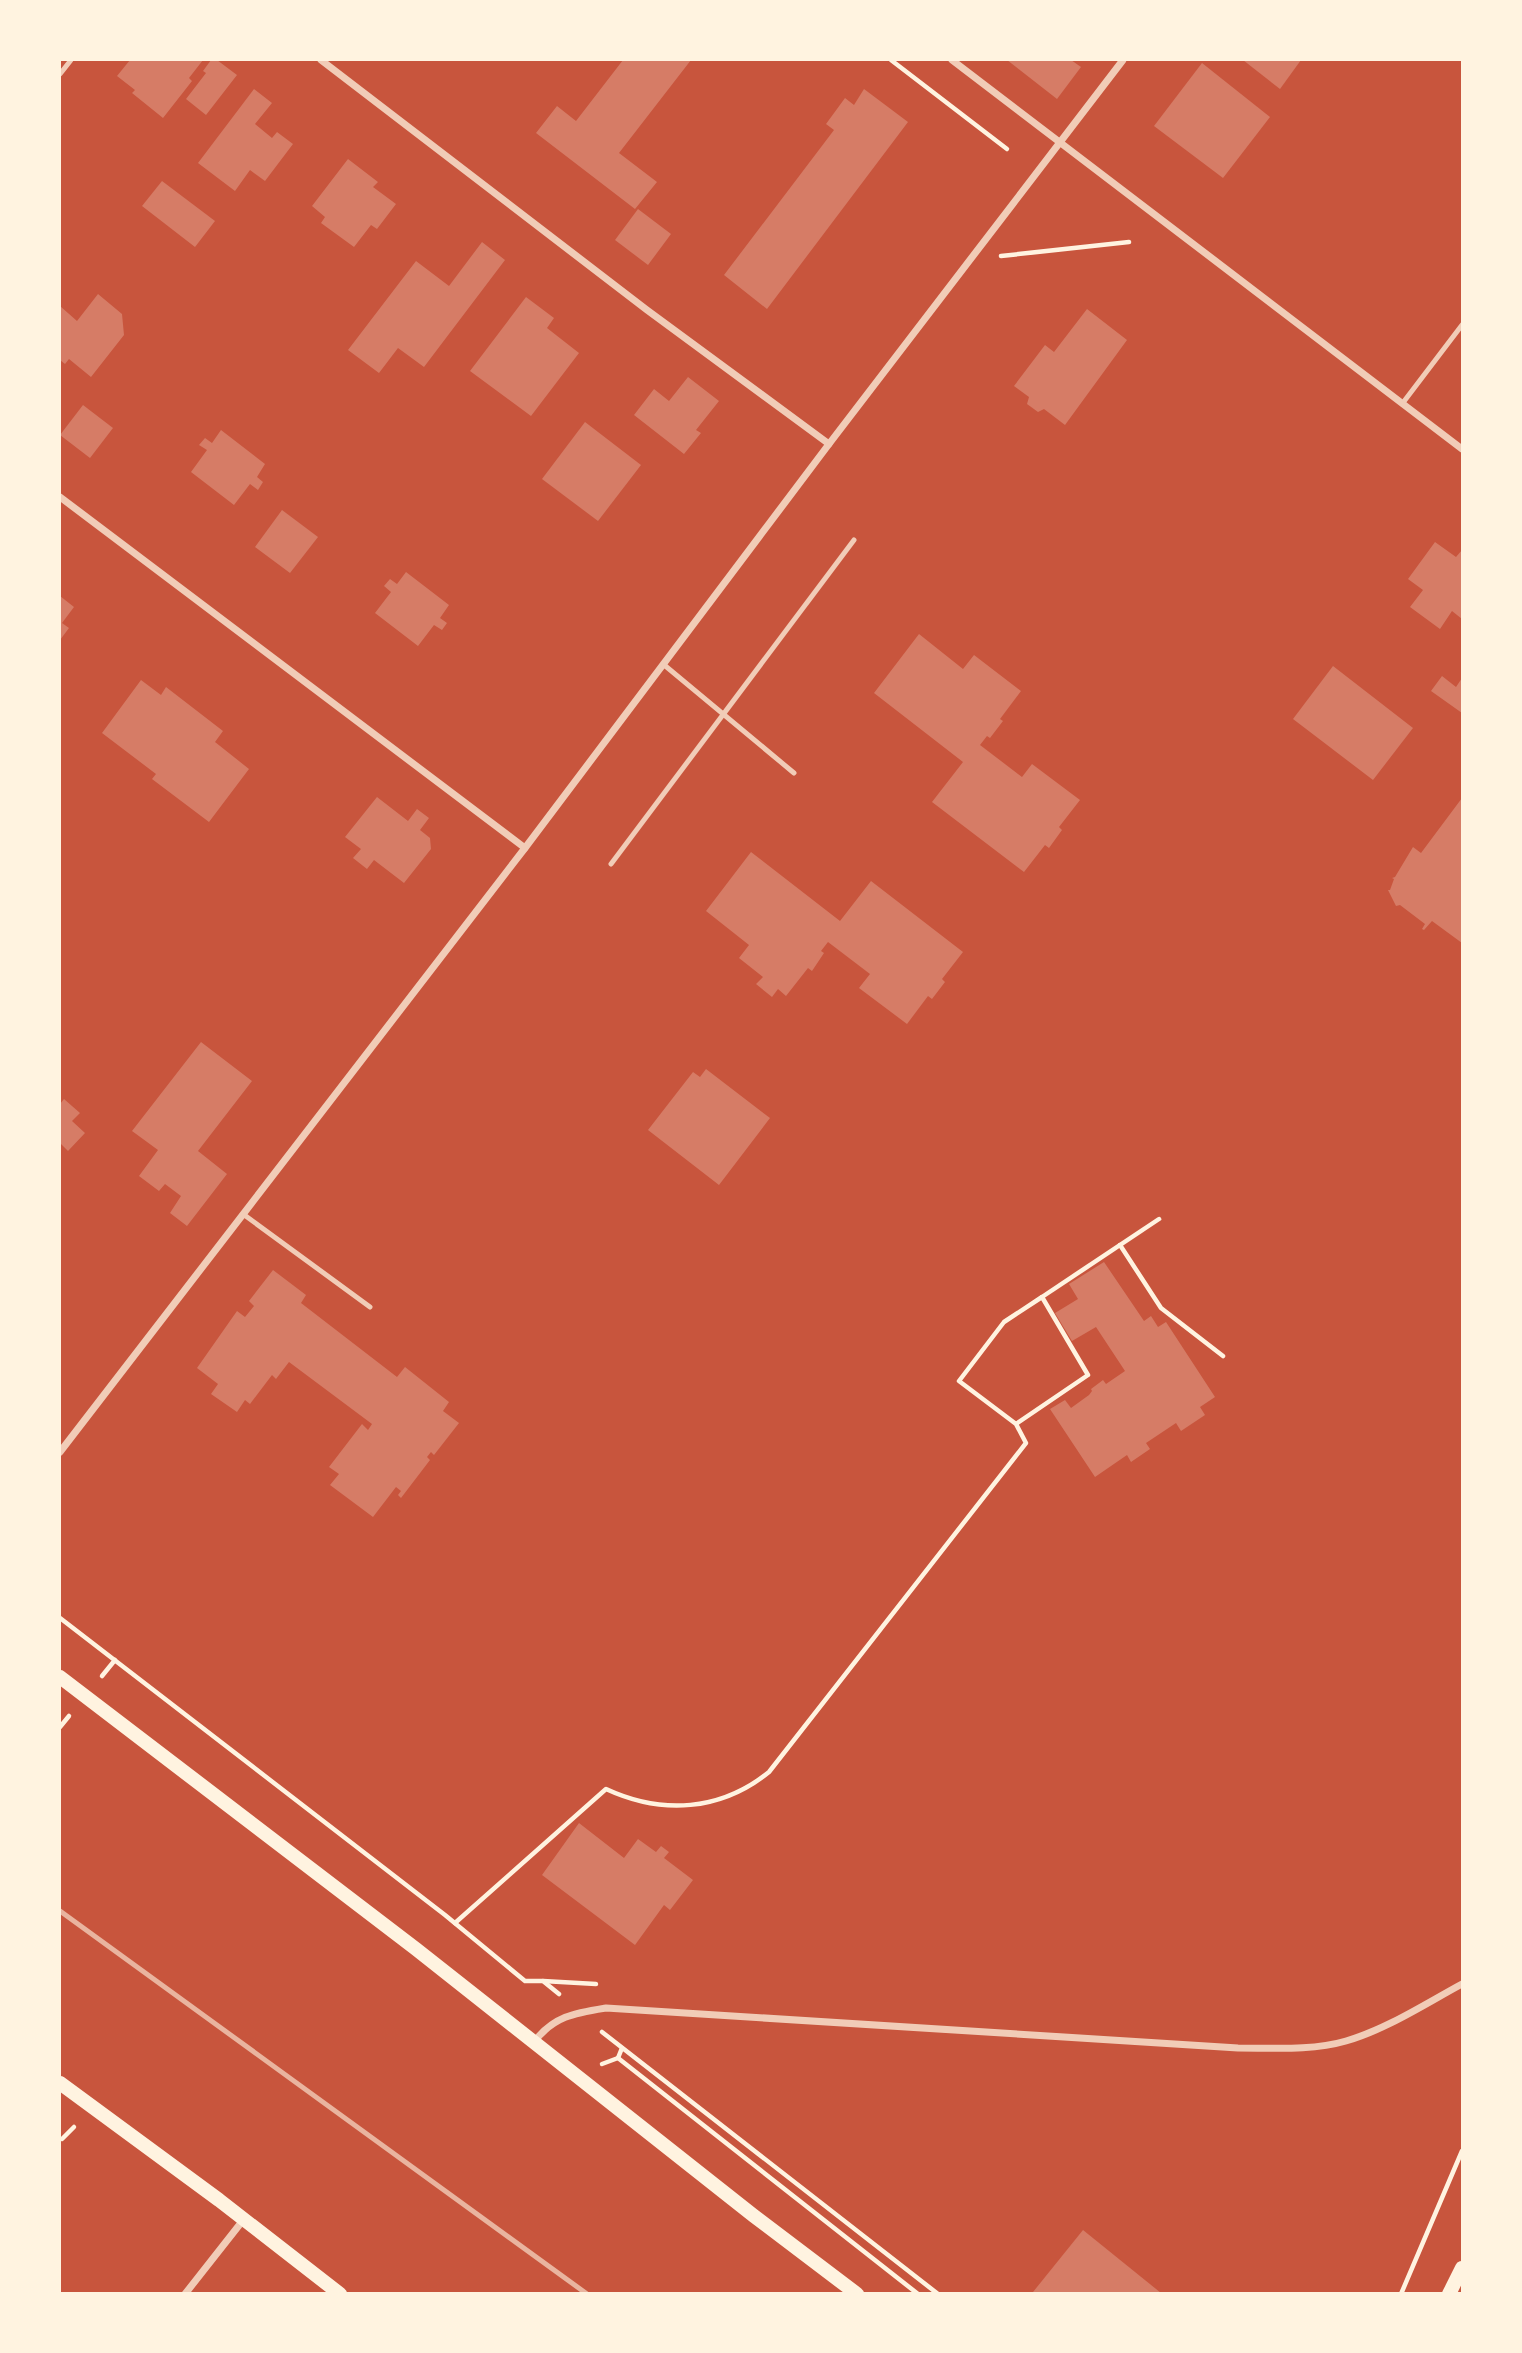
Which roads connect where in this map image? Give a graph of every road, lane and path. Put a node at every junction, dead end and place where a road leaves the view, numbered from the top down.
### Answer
1 (71, 60) edge
2 (321, 60) edge
3 (891, 60) edge
4 (952, 60) edge
5 (1123, 60) edge
6 (60, 74) edge
7 (1061, 142) junction
8 (1007, 149) dead end
9 (1129, 242) dead end
10 (999, 256) dead end
11 (1462, 326) edge
12 (1402, 404) junction
13 (829, 444) junction
14 (1462, 449) edge
15 (60, 497) edge
16 (854, 540) dead end
17 (663, 664) junction
18 (724, 714) junction
19 (794, 773) dead end
20 (525, 848) junction
21 (611, 864) dead end
22 (243, 1214) junction
23 (1159, 1219) dead end
24 (1120, 1245) junction
25 (1042, 1297) junction
26 (370, 1307) dead end
27 (1223, 1356) dead end
28 (1016, 1424) junction
29 (60, 1452) edge
30 (60, 1618) edge
31 (114, 1660) junction
32 (60, 1676) edge
33 (97, 1682) dead end
34 (69, 1716) dead end
35 (60, 1727) edge
36 (455, 1923) junction
37 (543, 1981) junction
38 (1462, 1983) edge
39 (599, 1984) dead end
40 (579, 2012) junction
41 (595, 2026) dead end
42 (534, 2042) junction
43 (618, 2058) dead end
44 (60, 2083) edge
45 (76, 2125) dead end
46 (62, 2138) dead end
47 (1462, 2151) edge
48 (244, 2219) junction
49 (1462, 2268) edge
50 (185, 2294) edge
51 (341, 2294) edge
52 (856, 2294) edge
53 (918, 2294) edge
54 (938, 2294) edge
55 (1401, 2294) edge
56 (1449, 2294) edge

1 - 6 lane
2 - 13 street
3 - 8 path
4 - 7 street
5 - 7 street
7 - 12 street
7 - 13 street
9 - 10 path
11 - 12 lane
12 - 14 street
13 - 17 street
15 - 20 street
16 - 18 lane
17 - 18 lane
17 - 20 street
18 - 19 lane
18 - 21 lane
20 - 22 street
22 - 26 lane
22 - 29 street
23 - 24 path
24 - 25 path
24 - 27 path
25 - 28 path
25 - 28 path
28 - 36 path
30 - 31 path
31 - 33 path
31 - 36 path
32 - 42 main road
34 - 35 path
36 - 37 path
37 - 39 path
37 - 40 path
38 - 40 street
40 - 42 street
41 - 54 path
42 - 52 main road
43 - 53 path
44 - 48 main road
45 - 46 path
47 - 55 path
48 - 50 street
48 - 51 main road
49 - 56 main road

